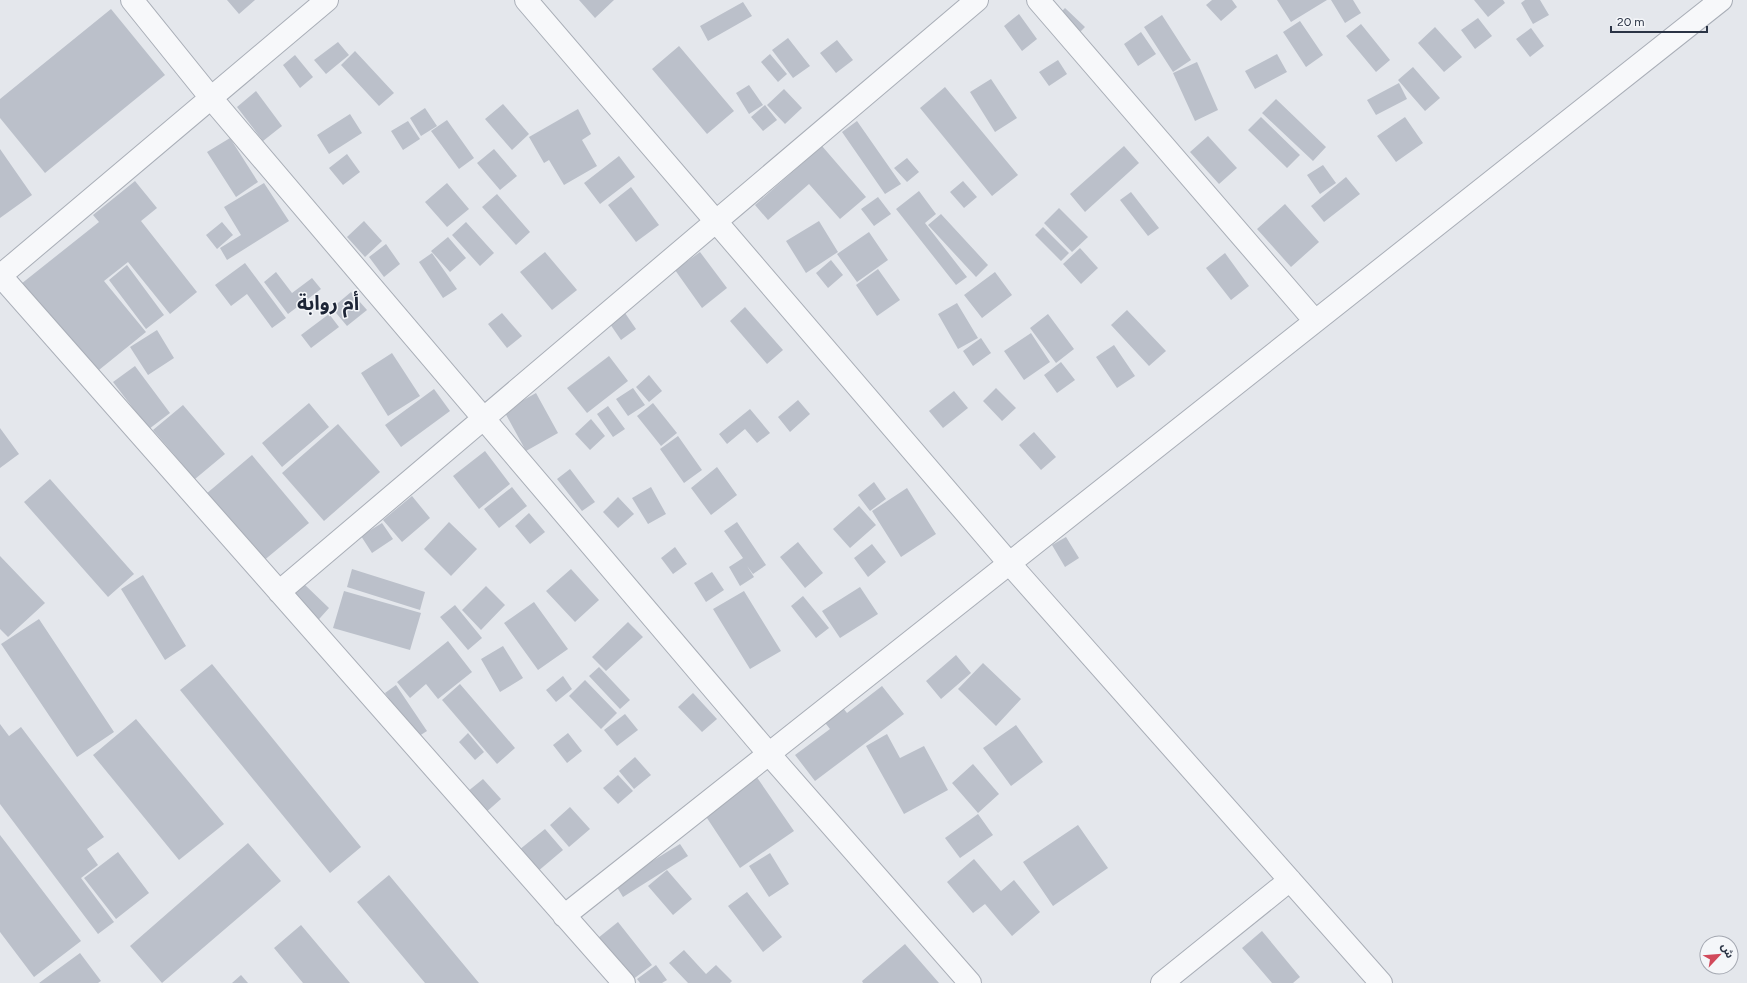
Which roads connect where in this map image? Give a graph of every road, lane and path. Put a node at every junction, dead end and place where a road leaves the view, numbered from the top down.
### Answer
1 (132, 0) edge
2 (326, 0) edge
3 (526, 0) edge
4 (977, 0) edge
5 (1038, 0) edge
6 (1721, 0) edge
7 (211, 98) junction
8 (715, 222) junction
9 (0, 276) edge
10 (1316, 321) junction
11 (483, 419) junction
12 (1010, 563) junction
13 (279, 592) junction
14 (769, 754) junction
15 (1290, 880) junction
16 (564, 916) junction
17 (624, 983) edge
18 (970, 983) edge
19 (1162, 983) edge
20 (1381, 983) edge

1 - 7 street
2 - 7 street
3 - 8 street
4 - 8 street
5 - 10 street
6 - 10 street
7 - 9 street
7 - 11 street
8 - 11 street
8 - 12 street
9 - 13 street
10 - 12 street
11 - 13 street
11 - 14 street
12 - 14 street
12 - 15 street
13 - 16 street
14 - 16 street
14 - 18 street
15 - 19 street
15 - 20 street
16 - 17 street

